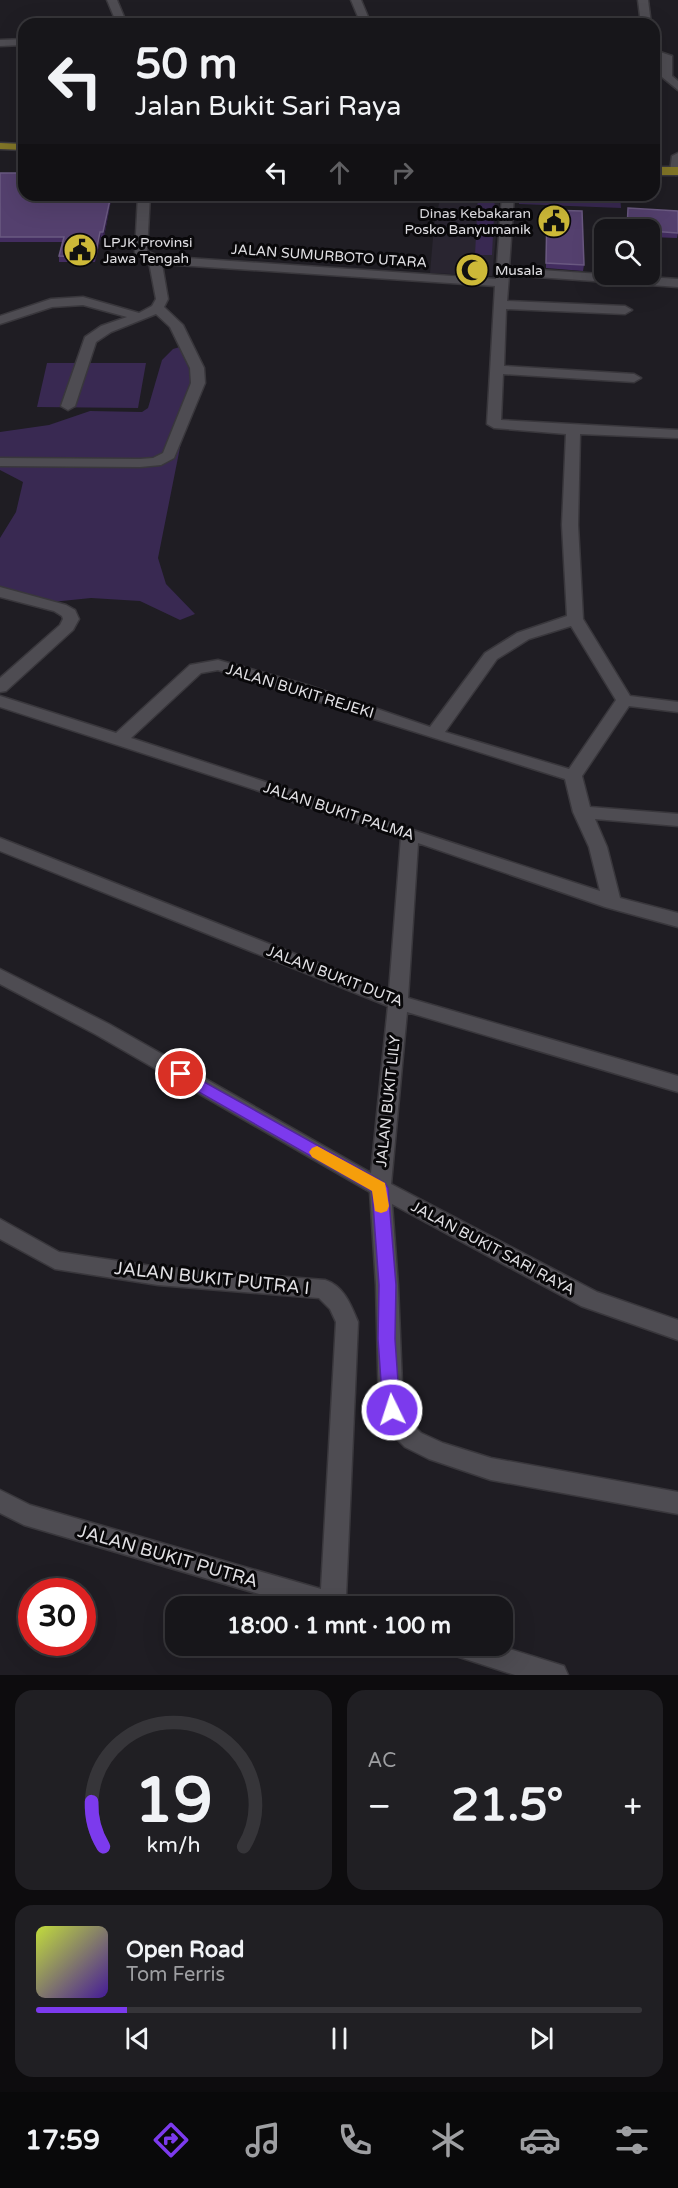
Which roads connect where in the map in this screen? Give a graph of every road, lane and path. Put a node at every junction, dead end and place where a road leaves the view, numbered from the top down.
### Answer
1 (112, 0) edge
2 (356, 0) edge
3 (643, 0) edge
4 (120, 18) edge
5 (364, 18) edge
6 (645, 18) edge
7 (18, 42) edge
8 (0, 43) edge
9 (678, 51) edge
10 (660, 52) edge
11 (660, 53) edge
12 (678, 87) edge
13 (0, 146) edge
14 (18, 147) edge
15 (678, 156) edge
16 (660, 171) edge
17 (677, 171) edge
18 (144, 201) edge
19 (508, 201) edge
20 (155, 260) junction
21 (502, 277) junction
22 (678, 283) edge
23 (500, 305) junction
24 (157, 309) junction
25 (625, 310) dead end
26 (141, 317) junction
27 (0, 320) edge
28 (497, 370) junction
29 (634, 378) dead end
30 (68, 406) dead end
31 (573, 430) junction
32 (678, 434) edge
33 (0, 462) edge
34 (0, 592) edge
35 (575, 619) junction
36 (0, 687) edge
37 (624, 700) junction
38 (0, 701) edge
39 (678, 707) edge
40 (434, 734) junction
41 (119, 740) junction
42 (573, 776) junction
43 (582, 812) junction
44 (678, 820) edge
45 (410, 834) junction
46 (0, 844) edge
47 (612, 902) junction
48 (678, 920) edge
49 (0, 976) edge
50 (398, 1002) junction
51 (678, 1084) edge
52 (380, 1188) junction
53 (0, 1228) edge
54 (678, 1330) edge
55 (0, 1501) edge
56 (678, 1503) edge
57 (302, 1596) edge
58 (336, 1596) edge
59 (494, 1656) edge
60 (555, 1675) edge

1 - 4 street
2 - 5 street
3 - 6 street
7 - 8 street
9 - 10 street
11 - 12 street
13 - 14 main road
15 - 17 street
16 - 17 main road
18 - 20 street
19 - 21 street
20 - 21 street, JALAN SUMURBOTO UTARA
20 - 24 street
21 - 22 street, JALAN SUMURBOTO UTARA
21 - 23 street
23 - 25 street
23 - 28 street
24 - 26 street
24 - 33 street
26 - 27 street
26 - 30 street
28 - 29 street
28 - 31 street
31 - 32 street
31 - 35 street
34 - 36 street
35 - 37 street
35 - 40 street
37 - 39 street
37 - 42 street
38 - 41 street, JALAN BUKIT PALMA
40 - 41 street, JALAN BUKIT REJEKI
40 - 42 street, JALAN BUKIT REJEKI
41 - 45 street, JALAN BUKIT PALMA
42 - 43 street
43 - 44 street
43 - 47 street
45 - 47 street, JALAN BUKIT PALMA
45 - 50 street, JALAN BUKIT LILY
46 - 50 street, JALAN BUKIT DUTA
47 - 48 street, JALAN BUKIT PALMA
49 - 52 street, JALAN BUKIT SARI RAYA
50 - 51 street, JALAN BUKIT DUTA
50 - 52 street, JALAN BUKIT LILY
52 - 54 street, JALAN BUKIT SARI RAYA
52 - 56 street, JALAN BUKIT LILY
53 - 58 street, JALAN BUKIT PUTRA I
55 - 57 street, JALAN BUKIT PUTRA
59 - 60 street

